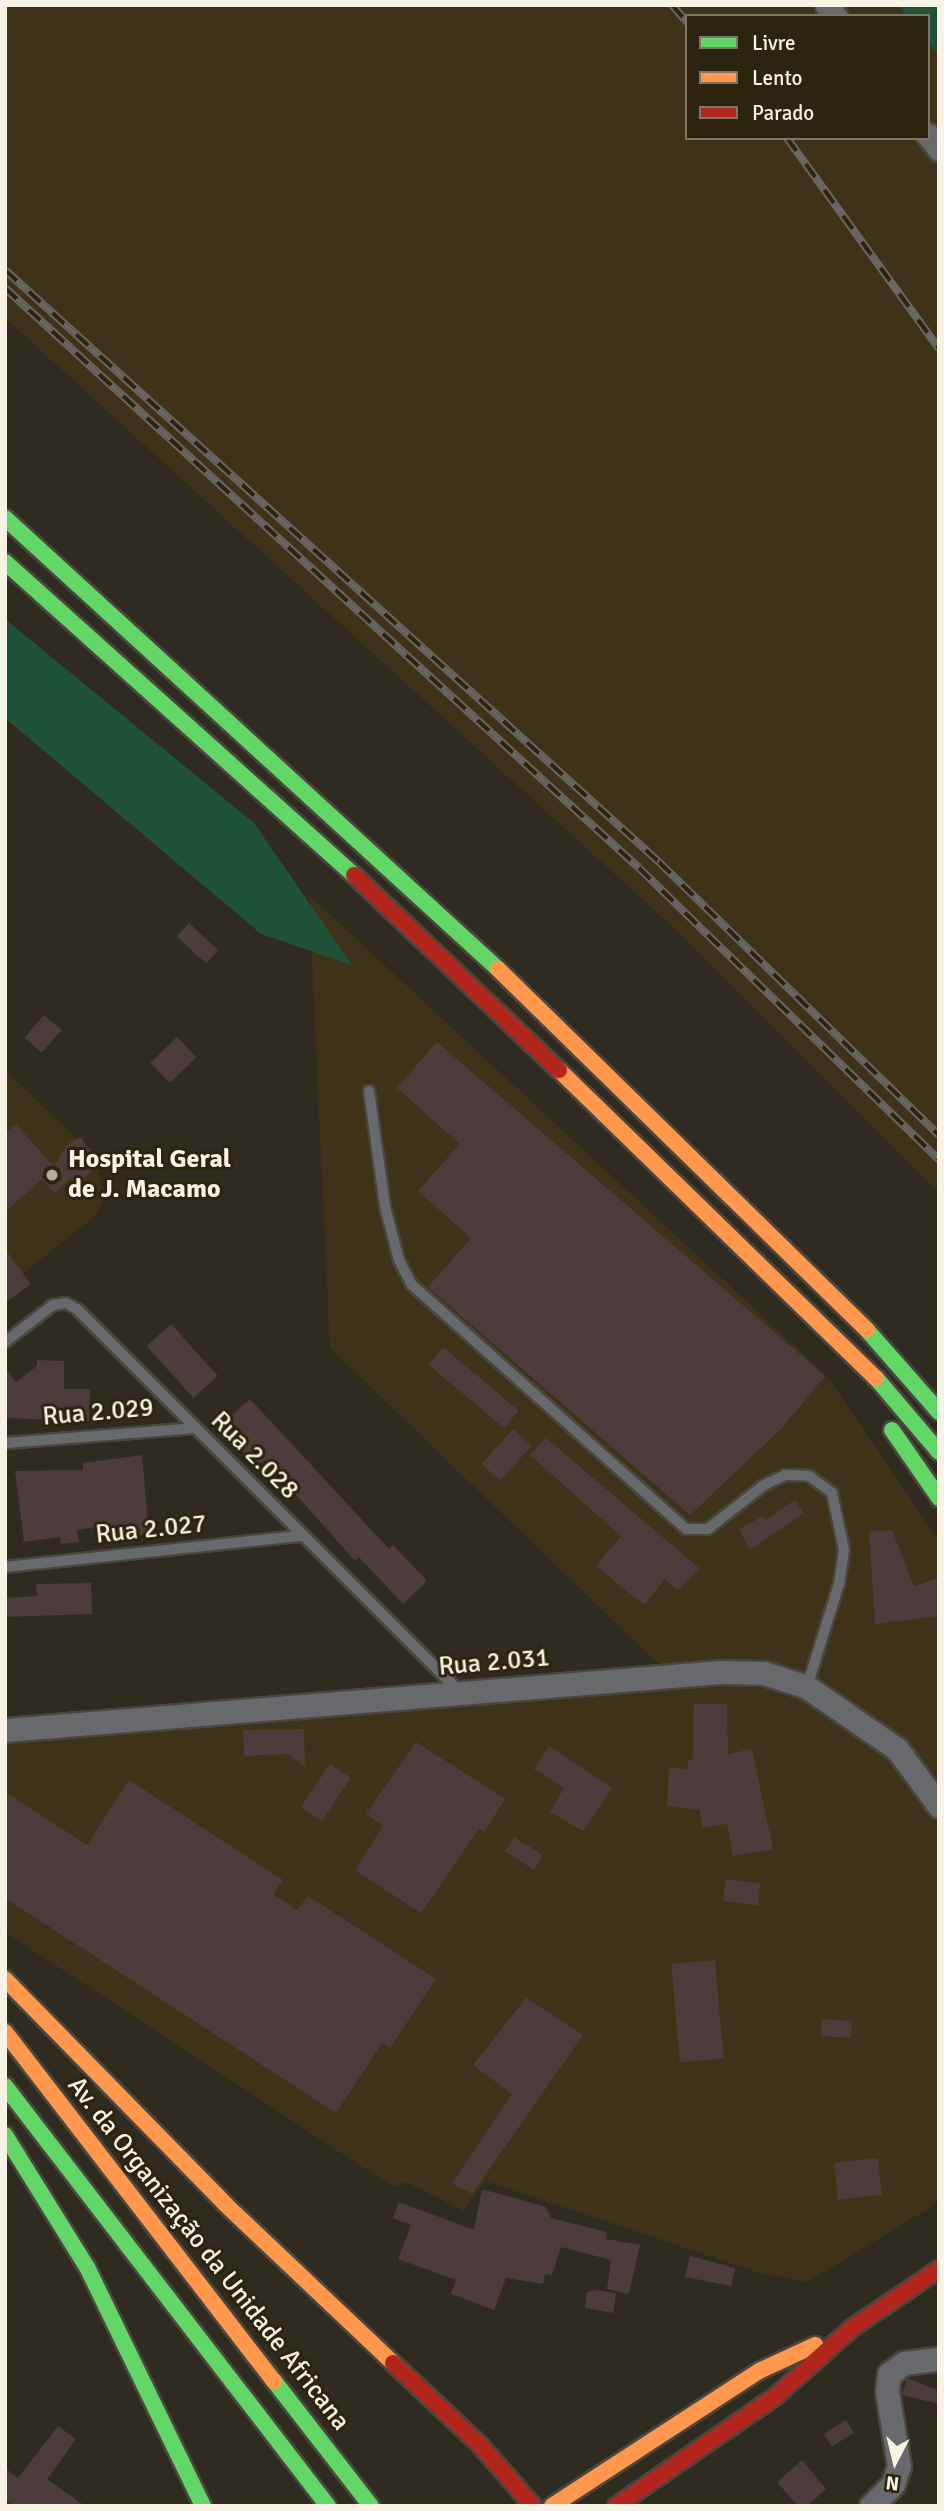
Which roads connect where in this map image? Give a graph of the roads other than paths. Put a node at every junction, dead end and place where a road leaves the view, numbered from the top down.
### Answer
1 (5, 518) edge
2 (5, 562) edge
3 (369, 1091) dead end
4 (750, 1255) junction
5 (5, 1342) edge
6 (939, 1412) edge
7 (194, 1428) junction
8 (5, 1443) edge
9 (939, 1452) edge
10 (939, 1498) edge
11 (301, 1536) junction
12 (5, 1567) edge
13 (807, 1686) junction
14 (461, 1694) junction
15 (5, 1730) edge
16 (939, 1806) edge
17 (5, 1979) edge
18 (5, 2032) edge
19 (5, 2086) edge
20 (5, 2135) edge
21 (939, 2269) edge
22 (852, 2328) junction
23 (939, 2359) edge
24 (203, 2506) edge
25 (328, 2506) edge
26 (371, 2506) edge
27 (533, 2506) edge
28 (552, 2506) edge
29 (617, 2506) edge
30 (872, 2506) edge

1 - 6 highway
2 - 4 highway
3 - 13 lane
4 - 9 highway
4 - 10 highway
5 - 7 lane, Rua 2.028
7 - 8 lane, Rua 2.029
7 - 11 lane, Rua 2.028
11 - 12 lane, Rua 2.027
11 - 14 lane, Rua 2.028
13 - 14 street, Rua 2.031
13 - 16 street, Rua 2.031
14 - 15 street, Rua 2.031
17 - 27 highway
18 - 26 highway, Av. da Organização da Unidade Africana
19 - 25 highway
20 - 24 highway
21 - 22 highway
22 - 28 highway
22 - 29 highway
23 - 30 street

